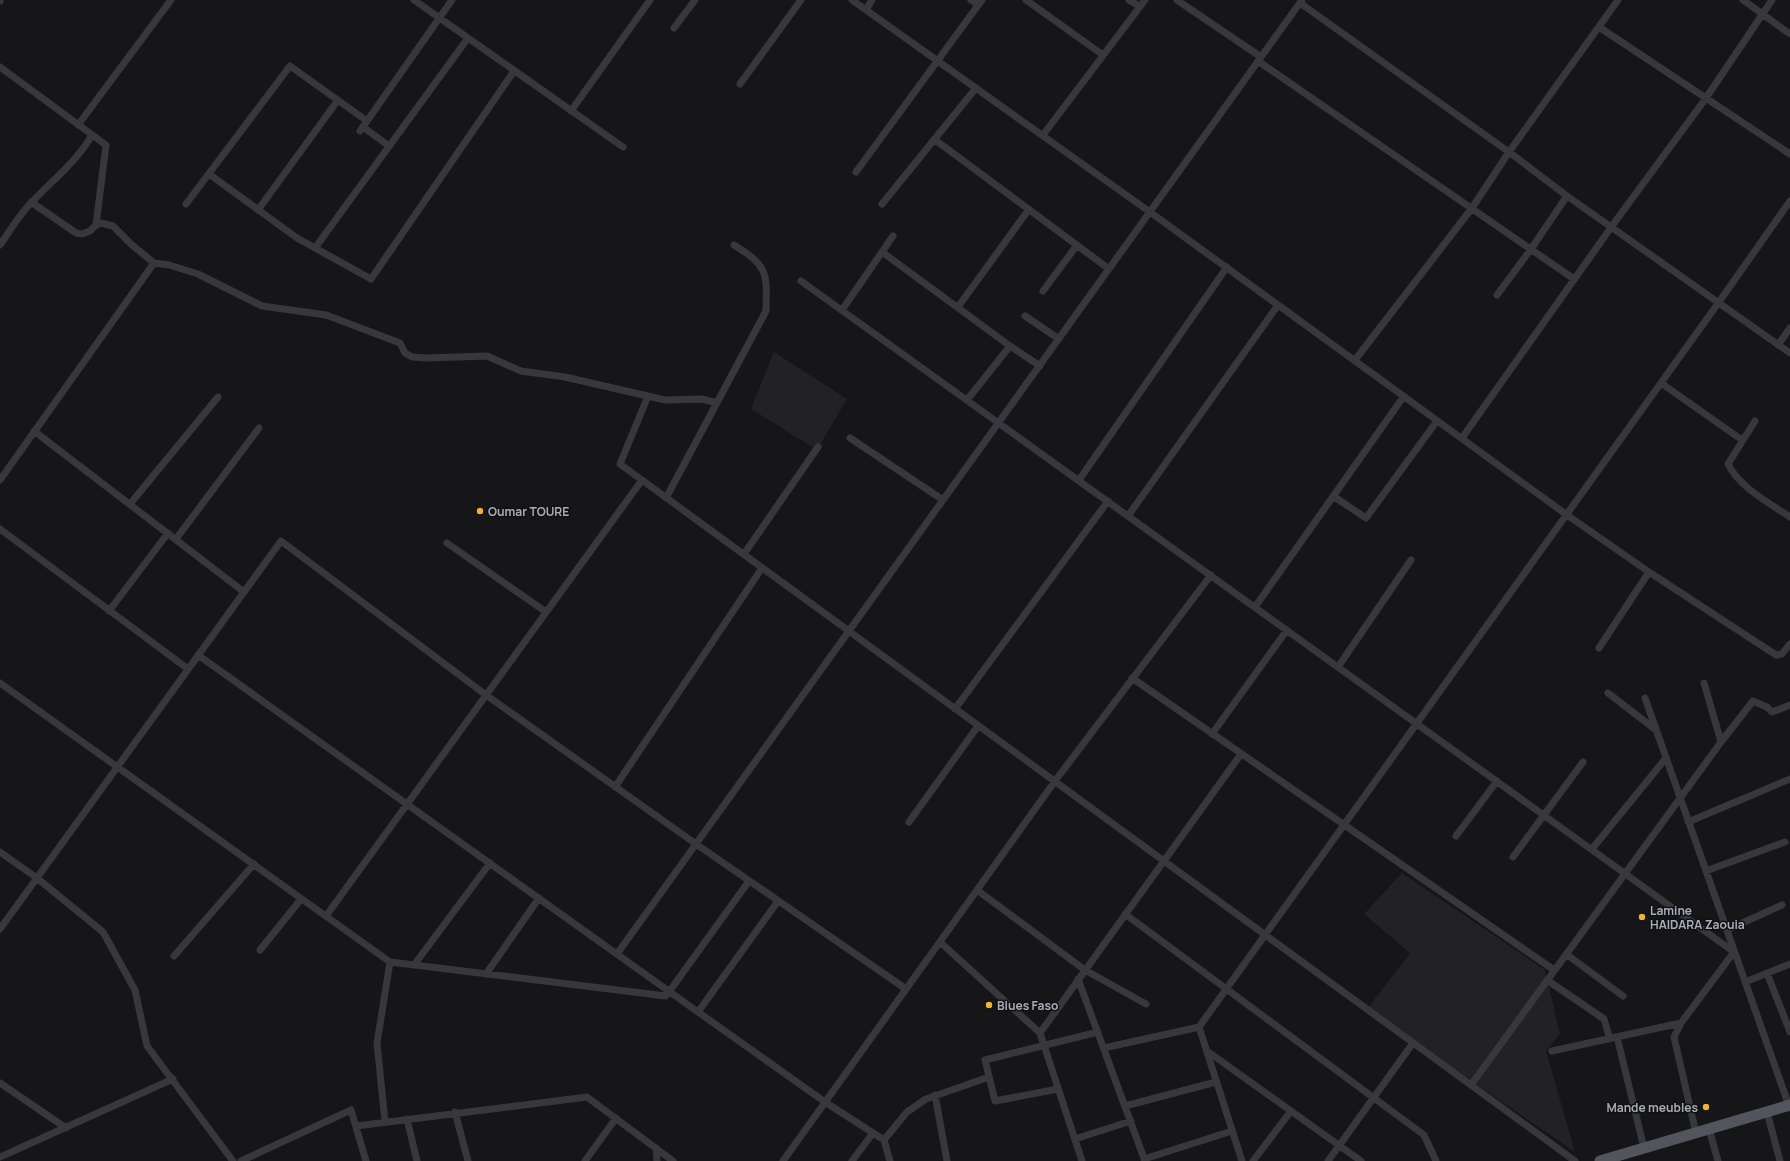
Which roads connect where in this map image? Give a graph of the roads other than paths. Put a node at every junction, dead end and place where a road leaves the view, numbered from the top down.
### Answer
1 (171, 0) edge
2 (414, 0) edge
3 (452, 0) edge
4 (650, 0) edge
5 (695, 0) edge
6 (801, 0) edge
7 (852, 0) edge
8 (872, 0) edge
9 (971, 0) edge
10 (1026, 0) edge
11 (1130, 0) edge
12 (1145, 0) edge
13 (1177, 0) edge
14 (1618, 0) edge
15 (1742, 0) edge
16 (1772, 0) edge
17 (1301, 1) edge
18 (980, 2) edge
19 (1139, 6) junction
20 (866, 10) junction
21 (1762, 14) junction
22 (439, 18) junction
23 (1599, 27) junction
24 (674, 28) dead end
25 (1790, 34) edge
26 (468, 38) junction
27 (1103, 55) junction
28 (1260, 59) junction
29 (938, 61) junction
30 (0, 67) edge
31 (514, 71) junction
32 (740, 84) dead end
33 (976, 88) junction
34 (1706, 98) junction
35 (338, 100) junction
36 (571, 111) junction
37 (78, 125) junction
38 (364, 126) junction
39 (92, 135) junction
40 (1043, 136) junction
41 (934, 140) junction
42 (389, 146) junction
43 (623, 147) dead end
44 (1509, 152) junction
45 (1790, 154) edge
46 (856, 172) dead end
47 (209, 174) junction
48 (1567, 196) junction
49 (1790, 201) edge
50 (31, 202) junction
51 (186, 204) dead end
52 (882, 204) dead end
53 (1472, 208) junction
54 (1029, 209) junction
55 (258, 210) junction
56 (1150, 212) junction
57 (96, 225) junction
58 (1612, 226) junction
59 (893, 236) dead end
60 (0, 245) edge
61 (734, 245) dead end
62 (1077, 245) junction
63 (315, 248) junction
64 (1532, 250) junction
65 (882, 252) junction
66 (154, 263) junction
67 (1227, 268) junction
68 (1109, 269) junction
69 (1574, 280) junction
70 (801, 281) dead end
71 (1043, 291) dead end
72 (1497, 295) dead end
73 (1719, 302) junction
74 (1278, 305) junction
75 (958, 307) junction
76 (842, 310) junction
77 (1025, 316) dead end
78 (1790, 328) edge
79 (1059, 338) junction
80 (1778, 345) junction
81 (1010, 346) junction
82 (1790, 353) edge
83 (1354, 360) junction
84 (1040, 366) junction
85 (1661, 383) junction
86 (648, 396) junction
87 (1404, 396) junction
88 (218, 397) dead end
89 (967, 400) junction
90 (717, 403) junction
91 (1437, 421) junction
92 (1755, 421) dead end
93 (999, 422) junction
94 (259, 428) dead end
95 (34, 431) junction
96 (850, 438) dead end
97 (1462, 438) junction
98 (1742, 440) junction
99 (818, 447) dead end
100 (0, 480) edge
101 (642, 480) junction
102 (1079, 480) junction
103 (1333, 496) junction
104 (666, 498) junction
105 (943, 500) junction
106 (1108, 501) junction
107 (130, 504) junction
108 (1567, 515) junction
109 (1128, 516) junction
110 (1790, 516) edge
111 (0, 530) edge
112 (168, 533) junction
113 (176, 539) junction
114 (447, 543) dead end
115 (744, 554) junction
116 (1411, 560) dead end
117 (762, 568) junction
118 (1649, 572) junction
119 (1210, 575) junction
120 (244, 592) junction
121 (1255, 607) junction
122 (109, 611) junction
123 (546, 612) junction
124 (1287, 630) junction
125 (849, 631) junction
126 (1790, 644) edge
127 (1599, 648) dead end
128 (198, 656) junction
129 (1338, 667) junction
130 (188, 669) junction
131 (1132, 678) junction
132 (0, 683) edge
133 (1704, 683) dead end
134 (1608, 693) dead end
135 (486, 695) junction
136 (1645, 698) dead end
137 (1790, 706) edge
138 (955, 709) junction
139 (1417, 724) junction
140 (978, 726) junction
141 (1656, 730) junction
142 (1212, 734) junction
143 (1721, 742) junction
144 (1241, 754) junction
145 (1666, 758) junction
146 (1583, 762) dead end
147 (117, 767) junction
148 (1790, 779) edge
149 (1055, 781) junction
150 (1497, 781) junction
151 (615, 786) junction
152 (1680, 797) junction
153 (407, 804) junction
154 (1544, 815) junction
155 (909, 822) dead end
156 (1688, 822) junction
157 (1344, 825) junction
158 (1456, 836) dead end
159 (1785, 842) dead end
160 (696, 844) junction
161 (1592, 849) junction
162 (0, 852) edge
163 (1513, 857) dead end
164 (1164, 861) junction
165 (490, 863) junction
166 (254, 864) junction
167 (1706, 871) junction
168 (1625, 873) junction
169 (37, 878) junction
170 (750, 881) junction
171 (977, 890) junction
172 (539, 898) junction
173 (301, 899) junction
174 (778, 901) junction
175 (1782, 905) dead end
176 (1126, 914) junction
177 (326, 916) junction
178 (0, 929) edge
179 (1727, 930) junction
180 (1265, 935) junction
181 (940, 942) junction
182 (260, 950) dead end
183 (1734, 952) junction
184 (617, 954) junction
185 (1566, 954) junction
186 (174, 956) dead end
187 (390, 962) junction
188 (1790, 964) edge
189 (414, 965) junction
190 (1085, 970) junction
191 (1554, 970) junction
192 (1767, 972) junction
193 (486, 974) junction
194 (1078, 979) junction
195 (1547, 980) junction
196 (1745, 982) junction
197 (906, 989) junction
198 (1227, 989) junction
199 (669, 992) junction
200 (1623, 996) dead end
201 (1146, 1004) dead end
202 (698, 1012) junction
203 (1681, 1023) junction
204 (1199, 1027) junction
205 (1098, 1032) junction
206 (1790, 1032) edge
207 (1040, 1033) junction
208 (1613, 1038) junction
209 (1413, 1043) junction
210 (1044, 1045) junction
211 (1104, 1048) junction
212 (1207, 1051) junction
213 (1552, 1052) dead end
214 (989, 1077) junction
215 (173, 1080) junction
216 (1216, 1082) junction
217 (0, 1083) edge
218 (1471, 1085) junction
219 (1058, 1089) junction
220 (935, 1096) junction
221 (1373, 1097) junction
222 (825, 1102) junction
223 (1125, 1106) junction
224 (1790, 1106) edge
225 (1291, 1111) junction
226 (455, 1112) junction
227 (1767, 1112) junction
228 (616, 1118) junction
229 (406, 1119) junction
230 (1131, 1121) junction
231 (385, 1122) junction
232 (356, 1126) junction
233 (66, 1128) junction
234 (1709, 1129) junction
235 (1232, 1131) junction
236 (873, 1133) junction
237 (1696, 1133) junction
238 (1075, 1139) junction
239 (884, 1140) junction
240 (1340, 1145) junction
241 (656, 1148) junction
242 (1644, 1148) junction
243 (0, 1157) edge
244 (231, 1159) edge
245 (1145, 1160) edge
246 (1608, 1160) edge
247 (222, 1161) edge
248 (241, 1161) edge
249 (366, 1161) edge
250 (417, 1161) edge
251 (468, 1161) edge
252 (585, 1161) edge
253 (657, 1161) edge
254 (673, 1161) edge
255 (783, 1161) edge
256 (852, 1161) edge
257 (890, 1161) edge
258 (947, 1161) edge
259 (1082, 1161) edge
260 (1242, 1161) edge
261 (1253, 1161) edge
262 (1328, 1161) edge
263 (1361, 1161) edge
264 (1436, 1161) edge
265 (1575, 1161) edge
266 (1718, 1161) edge
267 (1780, 1161) edge

1 - 37 street
2 - 22 street
3 - 22 street
4 - 36 street
5 - 24 street
6 - 32 street
7 - 20 street
8 - 20 street
9 - 18 street
10 - 27 street
11 - 19 street
12 - 19 street
13 - 28 street
14 - 23 street
15 - 21 street
16 - 21 street
17 - 28 street
17 - 44 street
18 - 29 street
19 - 27 street
20 - 29 street
21 - 25 street
21 - 34 street
22 - 26 street
22 - 38 street
23 - 34 street
23 - 44 street
26 - 31 street
26 - 42 street
27 - 40 street
28 - 53 street
28 - 56 street
29 - 33 street
29 - 46 street
30 - 37 street
31 - 36 street
31 - 63 street
33 - 40 street
33 - 41 street
34 - 45 street
34 - 58 street
35 - 38 street
35 - 47 street
35 - 55 street
36 - 43 street
37 - 39 street
38 - 42 street
39 - 50 street
39 - 57 street
40 - 56 street
41 - 52 street
41 - 54 street
42 - 63 street
44 - 48 street
44 - 53 street
47 - 51 street
47 - 55 street
48 - 58 street
48 - 64 street
49 - 73 street
50 - 57 street
50 - 60 street
53 - 64 street
53 - 83 street
54 - 62 street
54 - 75 street
55 - 63 street
56 - 67 street
56 - 68 street
57 - 66 street
58 - 69 street
58 - 73 street
59 - 65 street
61 - 90 street
62 - 68 street
62 - 71 street
64 - 69 street
64 - 72 street
65 - 75 street
65 - 76 street
66 - 86 street
66 - 95 street
67 - 74 street
67 - 102 street
68 - 79 street
69 - 97 street
70 - 76 street
73 - 80 street
73 - 85 street
74 - 83 street
74 - 109 street
75 - 81 street
76 - 89 street
77 - 79 street
78 - 80 street
79 - 84 street
80 - 82 street
81 - 84 street
81 - 89 street
83 - 87 street
84 - 93 street
85 - 98 street
85 - 108 street
86 - 90 street
86 - 101 street
87 - 91 street
87 - 103 street
88 - 107 street
89 - 93 street
90 - 104 street
91 - 97 street
91 - 103 street
92 - 98 street
93 - 102 street
93 - 105 street
94 - 113 street
95 - 100 street
95 - 107 street
96 - 105 street
97 - 108 street
98 - 110 street
99 - 115 street
101 - 104 street
101 - 123 street
102 - 106 street
103 - 121 street
104 - 115 street
105 - 125 street
106 - 109 street
106 - 138 street
107 - 112 street
108 - 118 street
108 - 139 street
109 - 119 street
111 - 122 street
112 - 113 street
112 - 122 street
113 - 120 street
114 - 123 street
115 - 117 street
116 - 129 street
117 - 125 street
117 - 151 street
118 - 126 street
118 - 127 street
119 - 121 street
119 - 131 street
120 - 128 street
120 - 135 street
121 - 124 street
122 - 130 street
123 - 135 street
124 - 129 street
124 - 142 street
125 - 138 street
125 - 160 street
128 - 130 street
128 - 153 street
129 - 139 street
130 - 147 street
131 - 142 street
131 - 149 street
132 - 147 street
133 - 143 street
134 - 141 street
135 - 151 street
135 - 153 street
136 - 141 street
137 - 143 street
138 - 140 street
139 - 150 street
139 - 157 street
140 - 149 street
140 - 155 street
141 - 145 street
142 - 144 street
143 - 152 street
144 - 157 street
144 - 164 street
145 - 152 street
145 - 161 street
146 - 154 street
147 - 166 street
147 - 169 street
148 - 156 street
149 - 164 street
149 - 171 street
150 - 154 street
150 - 158 street
151 - 160 street
152 - 156 street
152 - 168 street
153 - 165 street
153 - 177 street
154 - 161 street
154 - 163 street
156 - 167 street
157 - 180 street
157 - 191 street
159 - 167 street
160 - 170 street
160 - 184 street
161 - 168 street
162 - 169 street
164 - 176 street
164 - 180 street
165 - 172 street
165 - 189 street
166 - 173 street
166 - 186 street
167 - 179 street
168 - 183 street
168 - 185 street
169 - 178 street
169 - 215 street
170 - 174 street
170 - 199 street
171 - 181 street
171 - 190 street
172 - 184 street
172 - 193 street
173 - 177 street
173 - 182 street
174 - 197 street
174 - 202 street
175 - 179 street
176 - 190 street
176 - 198 street
177 - 187 street
179 - 183 street
180 - 198 street
180 - 209 street
181 - 197 street
181 - 207 street
183 - 196 street
183 - 203 street
184 - 199 street
185 - 191 street
185 - 200 street
187 - 189 street
187 - 231 street
188 - 192 street
189 - 193 street
190 - 194 street
190 - 201 street
191 - 195 street
192 - 196 street
192 - 206 street
193 - 199 street
194 - 205 street
194 - 207 street
195 - 208 street
195 - 218 street
196 - 224 street
197 - 222 street
198 - 204 street
198 - 221 street
199 - 202 street
202 - 222 street
203 - 208 street
203 - 237 street
204 - 211 street
204 - 212 street
205 - 210 street
205 - 211 street
207 - 210 street
208 - 213 street
208 - 242 street
209 - 218 street
209 - 221 street
210 - 214 street
210 - 219 street
211 - 223 street
212 - 216 street
212 - 225 street
214 - 219 street
214 - 220 street
215 - 233 street
215 - 244 street
216 - 223 street
216 - 235 street
217 - 233 street
218 - 265 street
219 - 238 street
220 - 239 street
220 - 258 street
221 - 240 street
221 - 264 street
222 - 236 street
222 - 255 street
223 - 230 street
224 - 227 main road
225 - 240 street
225 - 261 street
226 - 228 street
226 - 229 street
226 - 251 street
227 - 234 main road
227 - 267 street
228 - 241 street
228 - 252 street
229 - 231 street
229 - 250 street
230 - 238 street
230 - 245 street
231 - 232 street
232 - 248 street
232 - 249 street
233 - 243 street
234 - 237 main road
234 - 266 street
235 - 245 street
235 - 260 street
236 - 239 street
236 - 256 street
237 - 242 main road
238 - 259 street
239 - 257 street
240 - 262 street
240 - 263 street
241 - 253 street
241 - 254 street
242 - 246 main road
244 - 247 street

